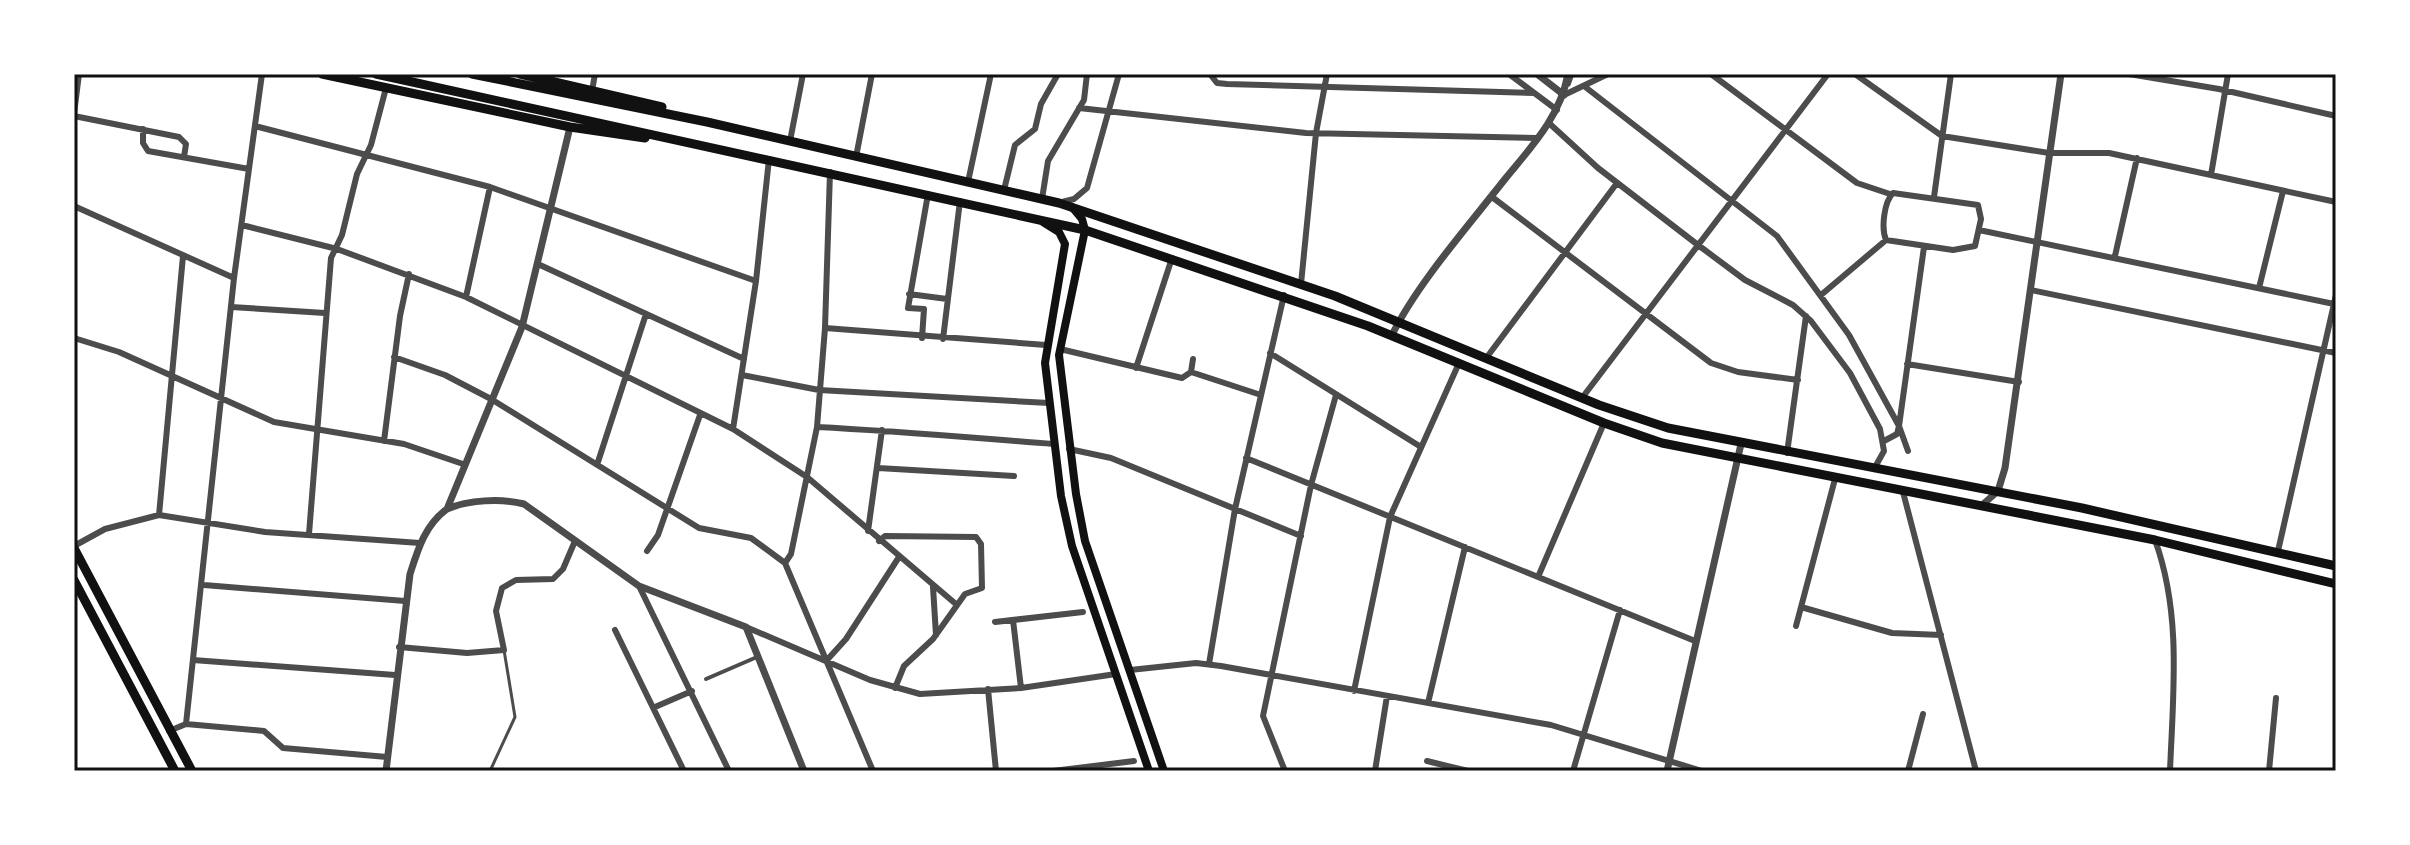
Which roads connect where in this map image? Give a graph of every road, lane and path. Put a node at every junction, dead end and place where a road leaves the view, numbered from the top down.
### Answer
1 (79, 74) edge
2 (262, 74) edge
3 (322, 74) edge
4 (376, 74) edge
5 (472, 74) edge
6 (520, 74) edge
7 (595, 74) edge
8 (803, 74) edge
9 (872, 74) edge
10 (991, 74) edge
11 (1058, 74) edge
12 (1087, 74) edge
13 (1119, 74) edge
14 (1210, 74) edge
15 (1327, 74) edge
16 (1509, 74) edge
17 (1537, 74) edge
18 (1571, 74) edge
19 (1608, 74) edge
20 (1711, 74) edge
21 (1828, 74) edge
22 (1855, 74) edge
23 (1951, 74) edge
24 (2061, 74) edge
25 (2129, 74) edge
26 (2228, 74) edge
27 (1584, 86) junction
28 (386, 88) junction
29 (1324, 89) junction
30 (592, 91) junction
31 (1565, 91) junction
32 (2225, 91) junction
33 (1534, 93) junction
34 (1079, 108) junction
35 (1557, 110) junction
36 (1109, 114) junction
37 (74, 115) edge
38 (2336, 116) edge
39 (707, 122) junction
40 (1550, 124) junction
41 (255, 126) junction
42 (570, 127) junction
43 (143, 129) junction
44 (1786, 130) junction
45 (1316, 133) junction
46 (1942, 136) junction
47 (1538, 138) junction
48 (790, 141) junction
49 (723, 149) junction
50 (2049, 153) junction
51 (367, 156) junction
52 (184, 157) junction
53 (856, 157) junction
54 (2137, 158) junction
55 (769, 159) junction
56 (249, 169) junction
57 (830, 172) junction
58 (2211, 175) junction
59 (968, 182) junction
60 (1617, 183) junction
61 (490, 187) junction
62 (1004, 190) junction
63 (2283, 191) junction
64 (928, 194) junction
65 (1890, 194) junction
66 (1492, 197) junction
67 (1934, 197) junction
68 (1042, 199) junction
69 (960, 201) junction
70 (1734, 201) junction
71 (2336, 202) edge
72 (1059, 203) junction
73 (74, 206) edge
74 (553, 206) junction
75 (1072, 207) junction
76 (1028, 216) junction
77 (242, 225) junction
78 (1085, 230) junction
79 (1979, 230) junction
80 (1886, 240) junction
81 (2037, 240) junction
82 (1698, 245) junction
83 (1924, 247) junction
84 (337, 249) junction
85 (1565, 252) junction
86 (183, 256) junction
87 (2115, 256) junction
88 (1172, 258) junction
89 (540, 265) junction
90 (409, 274) junction
91 (234, 278) junction
92 (756, 281) junction
93 (1301, 284) junction
94 (2259, 288) junction
95 (2031, 290) junction
96 (909, 294) junction
97 (1284, 295) junction
98 (1821, 295) junction
99 (2336, 295) edge
100 (924, 296) junction
101 (466, 297) junction
102 (947, 299) junction
103 (2334, 304) junction
104 (231, 307) junction
105 (924, 309) junction
106 (325, 313) junction
107 (646, 314) junction
108 (1647, 314) junction
109 (1806, 316) junction
110 (1400, 321) junction
111 (522, 327) junction
112 (825, 328) junction
113 (1392, 335) junction
114 (74, 338) edge
115 (922, 338) junction
116 (943, 339) junction
117 (1046, 345) junction
118 (1060, 349) junction
119 (2324, 350) junction
120 (1270, 353) junction
121 (2336, 353) edge
122 (394, 357) junction
123 (1487, 357) junction
124 (744, 359) junction
125 (1193, 359) dead end
126 (1459, 363) junction
127 (1907, 364) junction
128 (1136, 368) junction
129 (1191, 372) junction
130 (742, 375) junction
131 (172, 377) junction
132 (626, 377) junction
133 (1798, 380) junction
134 (2019, 382) junction
135 (819, 390) junction
136 (1261, 395) junction
137 (1336, 395) junction
138 (1582, 398) junction
139 (221, 399) junction
140 (491, 399) junction
141 (1049, 403) junction
142 (700, 415) junction
143 (1604, 423) junction
144 (1899, 426) junction
145 (817, 427) junction
146 (733, 429) junction
147 (882, 430) junction
148 (316, 431) junction
149 (384, 441) junction
150 (1884, 441) junction
151 (1054, 444) junction
152 (1741, 444) junction
153 (1421, 447) junction
154 (1069, 449) junction
155 (1908, 451) dead end
156 (1787, 453) junction
157 (1246, 458) junction
158 (1737, 461) junction
159 (463, 464) junction
160 (597, 465) junction
161 (878, 468) junction
162 (1874, 469) junction
163 (1014, 476) dead end
164 (807, 477) junction
165 (1835, 479) junction
166 (1311, 485) junction
167 (1998, 491) junction
168 (1903, 492) junction
169 (1981, 506) junction
170 (667, 507) junction
171 (447, 509) junction
172 (1235, 509) junction
173 (159, 515) junction
174 (1390, 517) junction
175 (209, 522) junction
176 (868, 531) junction
177 (309, 534) junction
178 (1301, 536) junction
179 (2155, 540) junction
180 (575, 541) junction
181 (879, 541) junction
182 (420, 543) junction
183 (74, 547) edge
184 (1465, 547) junction
185 (647, 551) dead end
186 (2278, 551) junction
187 (899, 557) junction
188 (785, 563) junction
189 (2336, 566) edge
190 (1538, 577) junction
191 (74, 580) edge
192 (2336, 584) edge
193 (204, 585) junction
194 (639, 586) junction
195 (933, 587) junction
196 (405, 601) junction
197 (957, 605) junction
198 (1801, 607) junction
199 (1620, 610) junction
200 (1083, 612) dead end
201 (1013, 620) junction
202 (995, 622) dead end
203 (1796, 626) dead end
204 (746, 627) junction
205 (615, 630) dead end
206 (936, 635) junction
207 (1941, 635) junction
208 (1695, 641) junction
209 (399, 647) junction
210 (504, 650) junction
211 (757, 657) junction
212 (193, 660) junction
213 (827, 660) junction
214 (1209, 664) junction
215 (1130, 670) junction
216 (1116, 674) junction
217 (395, 675) junction
218 (1272, 676) junction
219 (706, 679) dead end
220 (895, 688) junction
221 (1021, 688) junction
222 (988, 689) junction
223 (692, 691) junction
224 (1354, 691) junction
225 (1387, 696) junction
226 (2276, 698) dead end
227 (1428, 703) junction
228 (655, 707) junction
229 (1923, 714) dead end
230 (186, 724) junction
231 (169, 731) junction
232 (1584, 733) junction
233 (387, 757) junction
234 (1670, 759) junction
235 (1134, 761) dead end
236 (1427, 761) dead end
237 (175, 771) edge
238 (192, 771) edge
239 (386, 771) edge
240 (490, 771) edge
241 (684, 771) edge
242 (729, 771) edge
243 (804, 771) edge
244 (873, 771) edge
245 (996, 771) edge
246 (1053, 771) edge
247 (1149, 771) edge
248 (1164, 771) edge
249 (1285, 771) edge
250 (1375, 771) edge
251 (1468, 771) edge
252 (1573, 771) edge
253 (1667, 771) edge
254 (1702, 771) edge
255 (1908, 771) edge
256 (1976, 771) edge
257 (2170, 771) edge
258 (2269, 771) edge

1 - 37 street
2 - 41 street
3 - 28 main road
4 - 49 main road
5 - 39 main road
6 - 30 main road
7 - 30 street
8 - 48 street
9 - 53 street
10 - 59 street
11 - 62 street
12 - 34 street
13 - 36 street
14 - 29 street
15 - 29 street
16 - 33 street
17 - 31 street
18 - 31 street
19 - 27 street
20 - 44 street
21 - 44 street
22 - 46 street
23 - 46 street
24 - 50 street
25 - 32 street
26 - 32 street
27 - 31 street
27 - 70 street
28 - 42 main road
28 - 51 street
29 - 33 street
29 - 45 street
30 - 39 main road
31 - 35 street
32 - 38 street
32 - 58 street
33 - 35 street
34 - 36 street
34 - 68 street
35 - 40 street
36 - 45 street
36 - 72 street
37 - 43 street
39 - 48 main road
40 - 47 street
40 - 60 street
41 - 51 street
41 - 56 street
42 - 49 main road
42 - 74 street
43 - 52 street
43 - 52 street
44 - 65 street
44 - 70 street
45 - 47 street
45 - 93 street
46 - 50 street
46 - 67 street
47 - 66 street
48 - 53 main road
49 - 55 main road
50 - 54 street
50 - 81 street
51 - 61 street
51 - 84 street
52 - 56 street
53 - 59 main road
54 - 58 street
54 - 87 street
55 - 57 main road
55 - 92 street
56 - 77 street
57 - 64 main road
57 - 112 street
58 - 63 street
59 - 62 main road
60 - 82 street
60 - 85 street
61 - 74 street
61 - 101 street
62 - 68 main road
63 - 71 street
63 - 94 street
64 - 69 main road
64 - 96 street
65 - 67 street
65 - 80 street
66 - 85 street
66 - 110 street
67 - 79 street
68 - 72 main road
69 - 76 main road
69 - 102 street
70 - 82 street
70 - 98 street
72 - 75 main road
73 - 86 street
74 - 89 street
74 - 92 street
75 - 78 main road
75 - 93 main road
76 - 78 main road
76 - 117 main road
77 - 84 street
77 - 91 street
78 - 88 main road
78 - 118 main road
79 - 81 street
79 - 83 street
80 - 83 street
80 - 98 street
81 - 87 street
81 - 95 street
82 - 108 street
82 - 109 street
83 - 127 street
84 - 90 street
84 - 106 street
85 - 108 street
85 - 123 street
86 - 91 street
86 - 131 street
87 - 94 street
88 - 97 main road
88 - 128 street
89 - 107 street
89 - 111 street
90 - 101 street
90 - 122 street
91 - 104 street
92 - 124 street
93 - 110 main road
94 - 103 street
95 - 119 street
95 - 134 street
96 - 100 street
96 - 105 street
97 - 113 main road
97 - 120 street
98 - 144 street
99 - 103 street
100 - 102 street
100 - 105 street
101 - 111 street
102 - 116 street
103 - 119 street
104 - 106 street
104 - 139 street
105 - 115 street
106 - 148 street
107 - 124 street
107 - 132 street
108 - 133 street
108 - 138 street
109 - 133 street
109 - 150 street
110 - 113 street
110 - 123 main road
111 - 132 street
111 - 140 street
112 - 115 street
112 - 135 street
113 - 126 main road
114 - 131 street
115 - 116 street
116 - 117 street
117 - 141 main road
118 - 128 street
118 - 154 main road
119 - 121 street
119 - 186 street
120 - 136 street
120 - 137 street
122 - 140 street
122 - 149 street
123 - 138 main road
124 - 130 street
125 - 129 street
126 - 143 main road
126 - 153 street
127 - 134 street
127 - 144 street
128 - 129 street
129 - 136 street
130 - 135 street
130 - 146 street
131 - 139 street
131 - 173 street
132 - 142 street
132 - 160 street
133 - 156 street
134 - 167 street
135 - 141 street
135 - 145 street
136 - 157 street
137 - 153 street
137 - 166 street
138 - 152 main road
139 - 148 street
139 - 175 street
140 - 159 street
140 - 160 street
141 - 151 main road
142 - 146 street
142 - 170 street
143 - 158 main road
143 - 190 street
144 - 150 street
144 - 155 street
145 - 147 street
145 - 164 street
146 - 164 street
147 - 151 street
147 - 161 street
148 - 149 street
148 - 177 street
149 - 159 street
150 - 162 street
151 - 216 main road
152 - 156 main road
152 - 158 street
153 - 174 street
154 - 172 street
154 - 215 main road
156 - 162 main road
157 - 166 street
157 - 172 street
158 - 165 main road
158 - 208 street
159 - 171 street
160 - 170 street
161 - 163 street
161 - 176 street
162 - 167 main road
164 - 176 street
164 - 188 street
165 - 168 main road
165 - 198 street
166 - 174 street
166 - 178 street
167 - 169 street
167 - 186 main road
168 - 169 main road
168 - 207 street
169 - 179 main road
170 - 185 street
170 - 188 street
171 - 180 street
171 - 182 street
172 - 178 street
172 - 214 street
173 - 175 street
173 - 183 street
174 - 184 street
174 - 224 street
175 - 177 street
175 - 193 street
176 - 181 street
177 - 182 street
178 - 218 street
179 - 192 main road
179 - 257 street
180 - 194 street
180 - 210 street
181 - 187 street
181 - 197 street
182 - 196 street
183 - 231 main road
184 - 190 street
184 - 227 street
186 - 189 main road
187 - 195 street
187 - 213 street
188 - 213 street
190 - 199 street
191 - 237 main road
193 - 196 street
193 - 212 street
194 - 204 street
194 - 223 street
195 - 197 street
195 - 206 street
196 - 209 street
197 - 206 street
198 - 203 street
198 - 207 street
199 - 208 street
199 - 232 street
200 - 201 street
201 - 202 street
201 - 221 street
204 - 211 street
204 - 213 street
205 - 228 street
206 - 220 street
207 - 256 street
208 - 234 street
209 - 210 street
209 - 217 street
210 - 240 lane
211 - 219 street
211 - 243 street
212 - 217 street
212 - 230 street
213 - 220 street
213 - 244 street
214 - 215 street
214 - 218 street
215 - 248 main road
216 - 221 street
216 - 247 main road
217 - 233 street
218 - 224 street
218 - 249 street
220 - 222 street
221 - 222 street
222 - 245 street
223 - 228 street
223 - 242 street
224 - 225 street
225 - 227 street
225 - 250 street
226 - 258 street
227 - 232 street
228 - 241 street
229 - 255 street
230 - 231 street
230 - 233 street
231 - 238 main road
232 - 234 street
232 - 252 street
233 - 239 street
234 - 253 street
234 - 254 street
235 - 246 street
236 - 251 street

